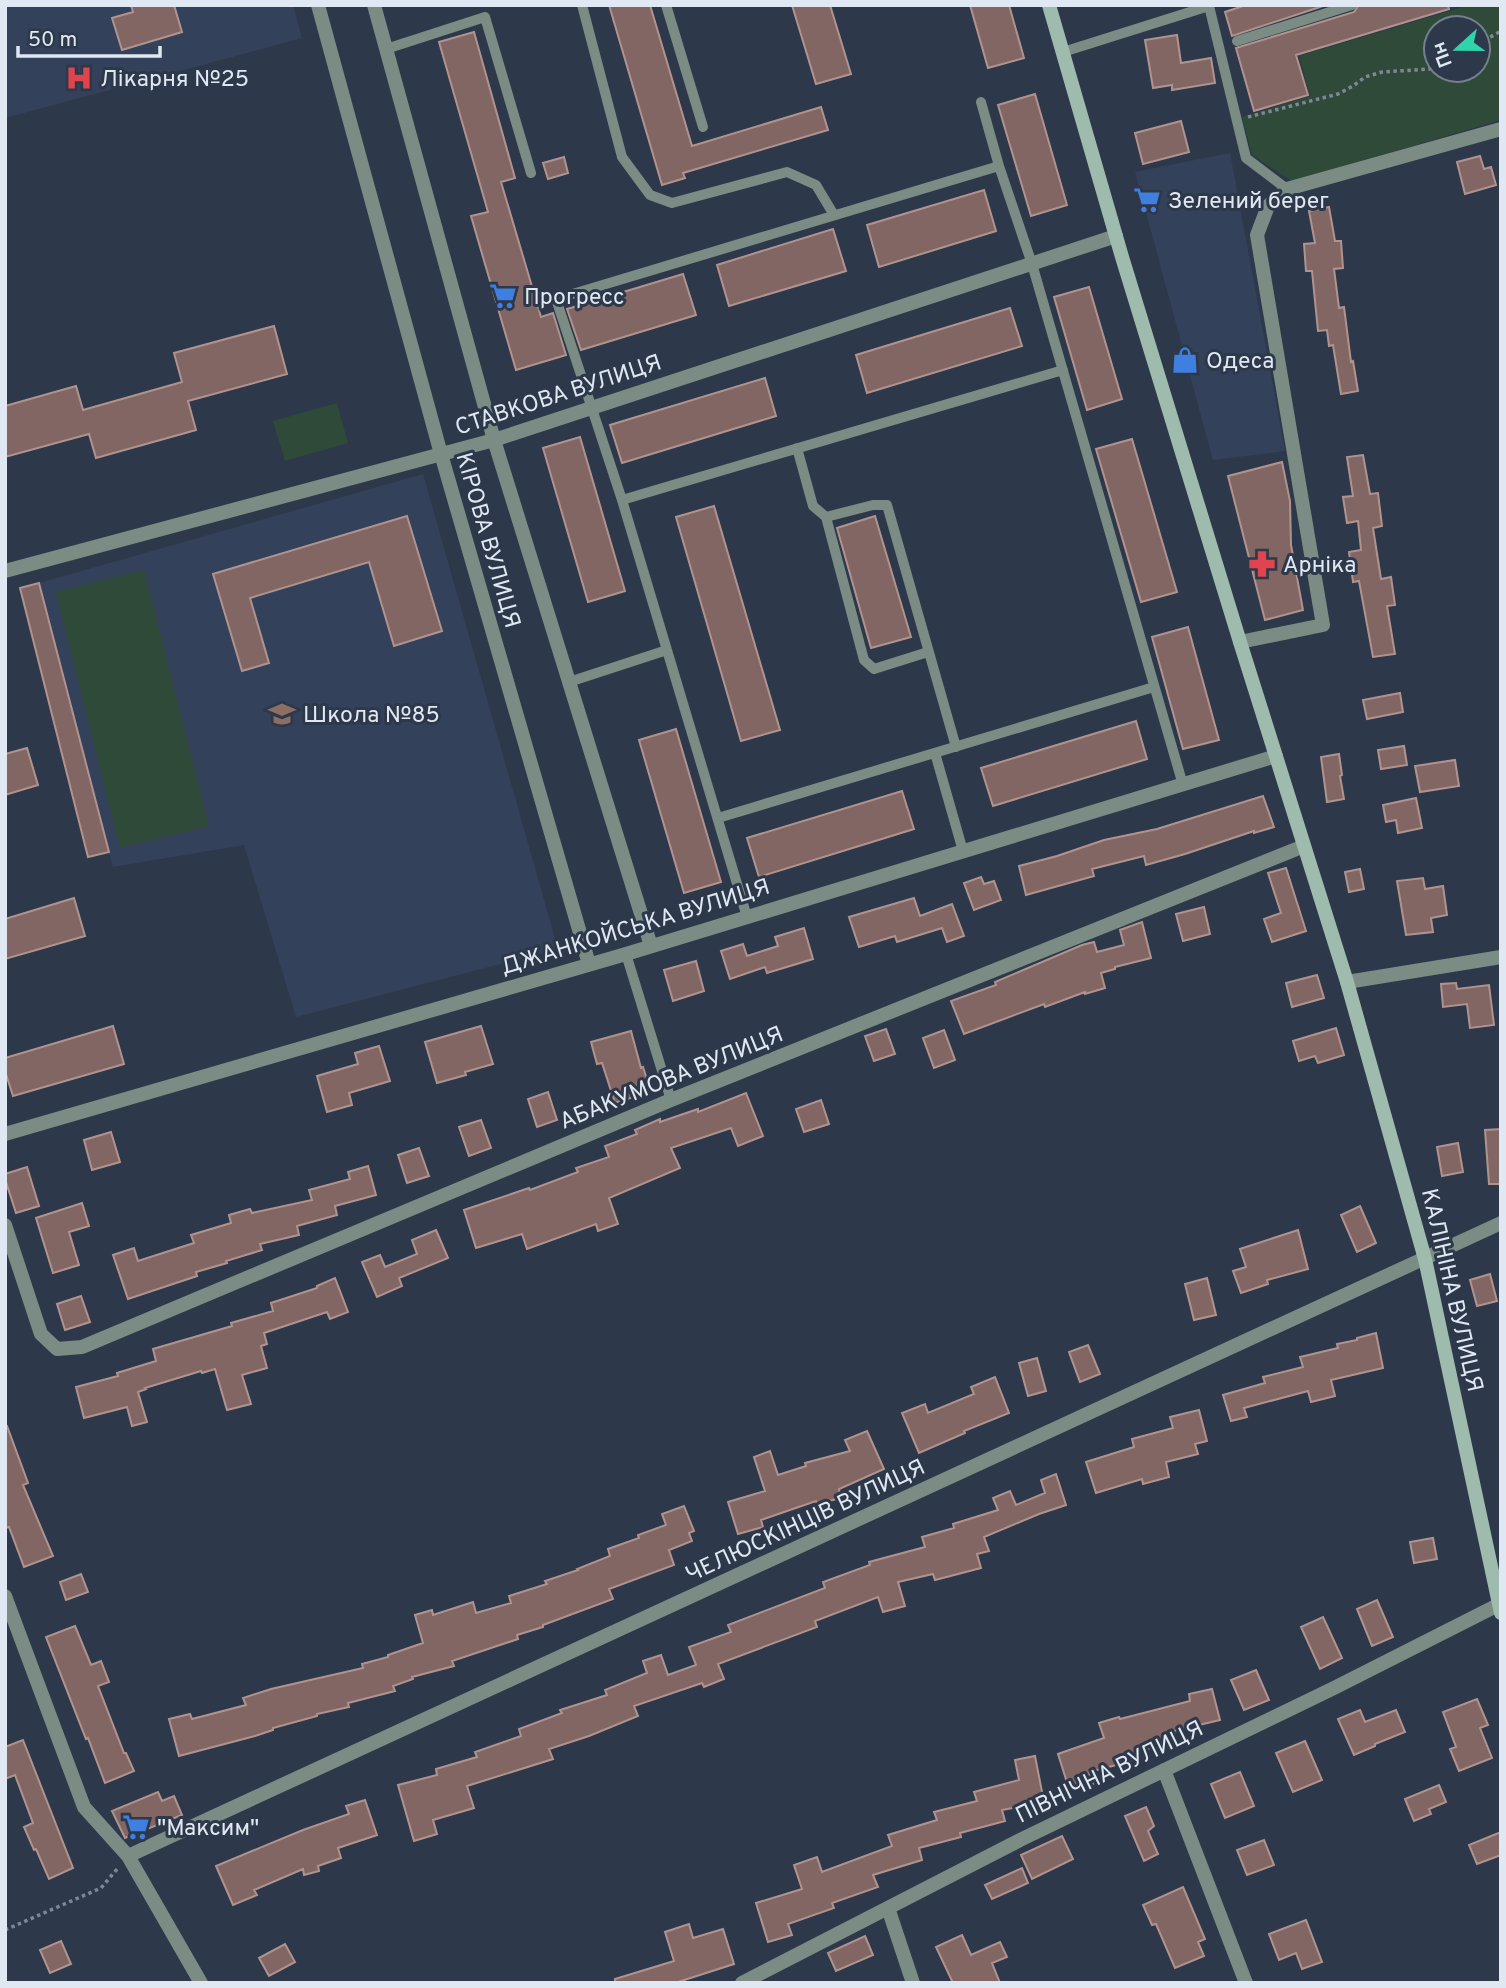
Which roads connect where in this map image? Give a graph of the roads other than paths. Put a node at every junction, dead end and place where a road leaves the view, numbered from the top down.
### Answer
1 (318, 5) edge
2 (374, 5) edge
3 (582, 5) edge
4 (666, 5) edge
5 (1049, 5) edge
6 (1352, 5) edge
7 (1210, 6) edge
8 (1237, 41) dead end
9 (386, 49) junction
10 (1063, 52) junction
11 (981, 102) dead end
12 (703, 127) dead end
13 (1501, 129) edge
14 (999, 166) junction
15 (531, 173) dead end
16 (1287, 189) junction
17 (834, 215) junction
18 (1116, 236) junction
19 (1032, 264) junction
20 (1063, 370) junction
21 (592, 408) junction
22 (494, 440) junction
23 (797, 448) junction
24 (441, 454) junction
25 (622, 500) junction
26 (826, 517) junction
27 (5, 571) edge
28 (1240, 642) junction
29 (667, 650) junction
30 (928, 652) junction
31 (569, 682) junction
32 (1154, 687) junction
33 (956, 747) junction
34 (935, 753) junction
35 (1276, 756) junction
36 (1183, 785) junction
37 (718, 818) junction
38 (1304, 846) junction
39 (963, 851) junction
40 (747, 917) junction
41 (651, 946) junction
42 (626, 954) junction
43 (1501, 957) edge
44 (589, 964) junction
45 (1347, 982) junction
46 (670, 1100) junction
47 (5, 1135) edge
48 (1501, 1223) edge
49 (5, 1225) edge
50 (1425, 1259) junction
51 (5, 1597) edge
52 (1500, 1609) edge
53 (1164, 1770) junction
54 (128, 1856) junction
55 (888, 1908) junction
56 (201, 1983) edge
57 (742, 1983) edge
58 (913, 1983) edge
59 (1246, 1983) edge

1 - 24 street, КІРОВА ВУЛИЦЯ
2 - 9 street, КІРОВА ВУЛИЦЯ
3 - 17 lane
4 - 12 lane
5 - 10 street, КАЛІНІНА ВУЛИЦЯ
6 - 8 lane
7 - 10 lane
7 - 16 lane
9 - 15 lane
9 - 22 street, КІРОВА ВУЛИЦЯ
10 - 18 street, КАЛІНІНА ВУЛИЦЯ
11 - 14 lane
13 - 16 street
14 - 17 lane
14 - 19 lane
16 - 28 street
17 - 21 lane
18 - 19 street, СТАВКОВА ВУЛИЦЯ
18 - 28 street, КАЛІНІНА ВУЛИЦЯ
19 - 20 lane
19 - 21 street, СТАВКОВА ВУЛИЦЯ
20 - 23 lane
20 - 32 lane
21 - 22 street, СТАВКОВА ВУЛИЦЯ
21 - 25 lane
22 - 24 street, СТАВКОВА ВУЛИЦЯ
22 - 31 street, КІРОВА ВУЛИЦЯ
23 - 25 lane
23 - 26 lane
24 - 27 street, СТАВКОВА ВУЛИЦЯ
24 - 44 street, КІРОВА ВУЛИЦЯ
25 - 29 lane
26 - 30 lane
26 - 30 lane
28 - 35 street, КАЛІНІНА ВУЛИЦЯ
29 - 31 lane
29 - 37 lane
30 - 33 lane
31 - 41 street, КІРОВА ВУЛИЦЯ
32 - 33 lane
32 - 36 lane
33 - 34 lane
34 - 37 lane
34 - 39 lane
35 - 36 street, ДЖАНКОЙСЬКА ВУЛИЦЯ
35 - 38 street, КАЛІНІНА ВУЛИЦЯ
36 - 39 street, ДЖАНКОЙСЬКА ВУЛИЦЯ
37 - 40 lane
38 - 45 street, КАЛІНІНА ВУЛИЦЯ
38 - 46 street, АБАКУМОВА ВУЛИЦЯ
39 - 40 street, ДЖАНКОЙСЬКА ВУЛИЦЯ
40 - 41 street, ДЖАНКОЙСЬКА ВУЛИЦЯ
41 - 42 street, ДЖАНКОЙСЬКА ВУЛИЦЯ
42 - 44 street, ДЖАНКОЙСЬКА ВУЛИЦЯ
42 - 46 lane
43 - 45 street
44 - 47 street, ДЖАНКОЙСЬКА ВУЛИЦЯ
45 - 50 street, КАЛІНІНА ВУЛИЦЯ
46 - 49 street, АБАКУМОВА ВУЛИЦЯ
48 - 50 street, ЧЕЛЮСКІНЦІВ ВУЛИЦЯ
50 - 52 street, КАЛІНІНА ВУЛИЦЯ
50 - 54 street, ЧЕЛЮСКІНЦІВ ВУЛИЦЯ
51 - 54 street
52 - 53 street, ПІВНІЧНА ВУЛИЦЯ
53 - 55 street, ПІВНІЧНА ВУЛИЦЯ
53 - 59 street
54 - 56 street
55 - 57 street, ПІВНІЧНА ВУЛИЦЯ
55 - 58 street

